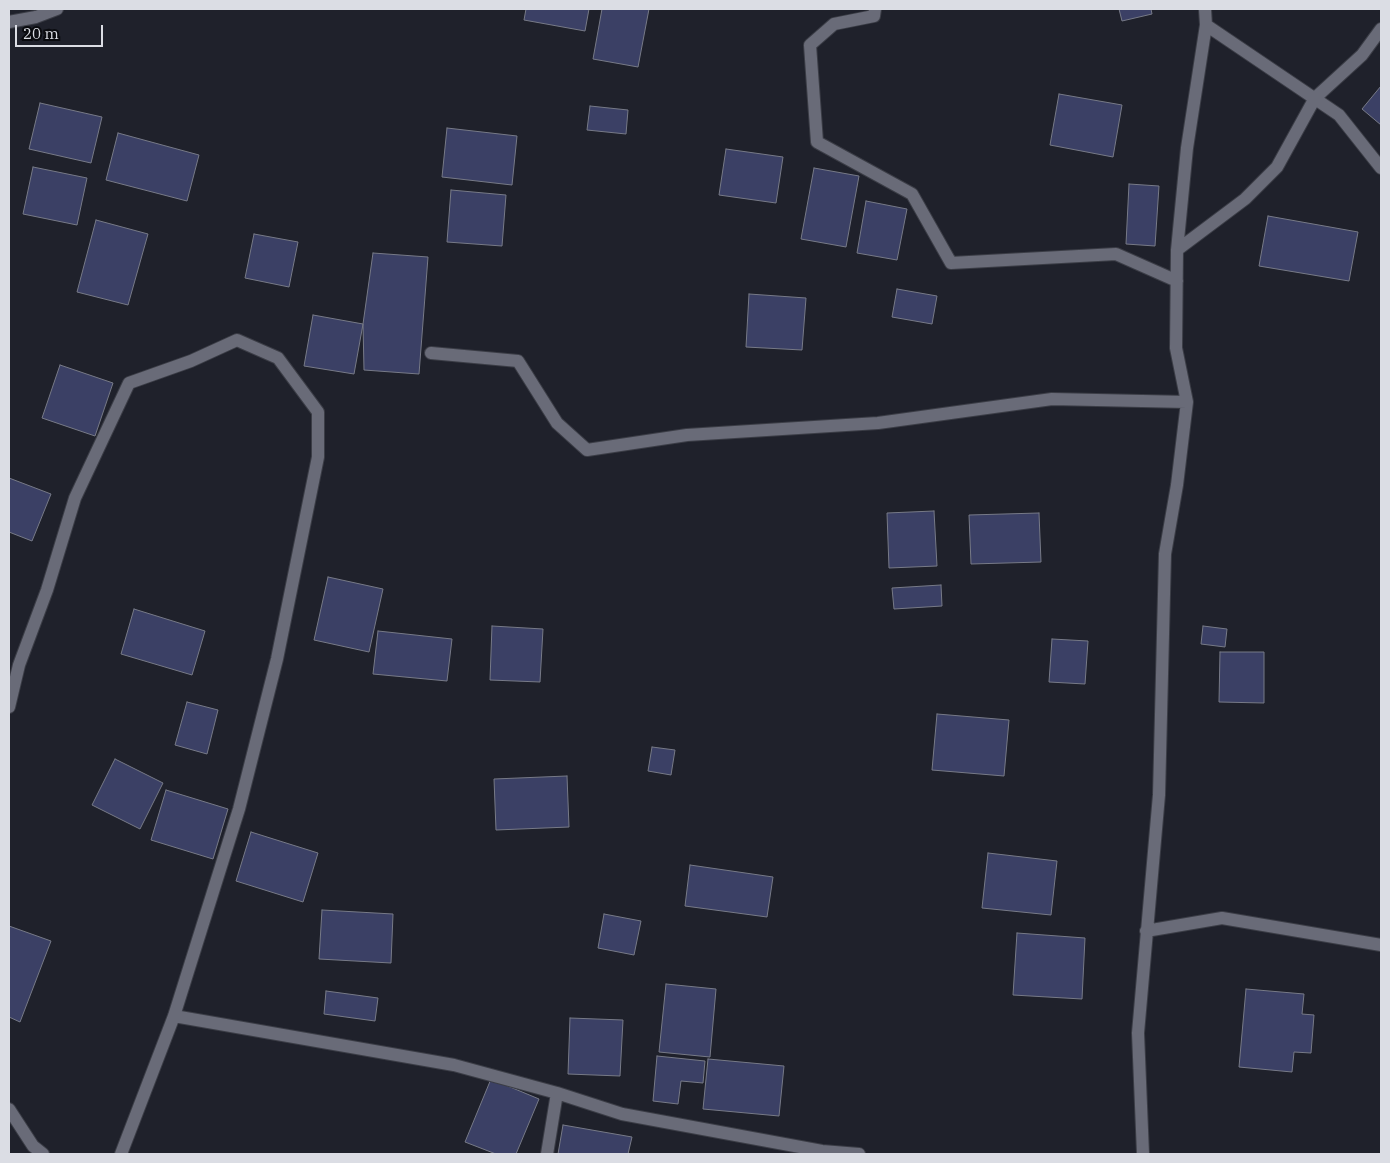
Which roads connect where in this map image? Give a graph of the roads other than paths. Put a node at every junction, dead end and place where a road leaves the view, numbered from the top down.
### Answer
1 (57, 9) edge
2 (875, 9) edge
3 (1205, 9) edge
4 (9, 22) edge
5 (1206, 25) junction
6 (1381, 29) edge
7 (1314, 98) junction
8 (1381, 168) edge
9 (1177, 250) junction
10 (1177, 281) junction
11 (431, 353) dead end
12 (1187, 402) junction
13 (9, 707) edge
14 (1146, 931) junction
15 (1381, 946) edge
16 (174, 1016) junction
17 (558, 1093) junction
18 (9, 1109) edge
19 (43, 1154) edge
20 (121, 1154) edge
21 (547, 1154) edge
22 (859, 1154) edge
23 (1143, 1154) edge

1 - 4 street
2 - 10 street
3 - 5 street
5 - 7 street
5 - 9 street
6 - 7 street
7 - 8 street
7 - 9 street
9 - 10 street
10 - 12 street
11 - 12 street
12 - 14 street
13 - 16 street
14 - 15 street
14 - 23 street
16 - 17 street
16 - 20 street
17 - 21 street
17 - 22 street
18 - 19 street

